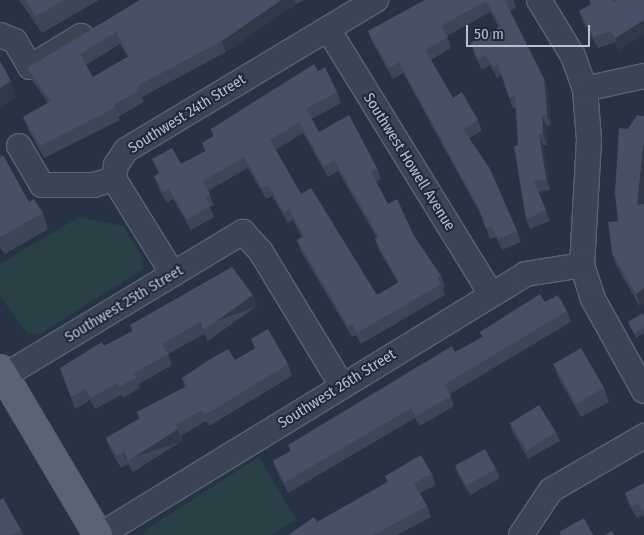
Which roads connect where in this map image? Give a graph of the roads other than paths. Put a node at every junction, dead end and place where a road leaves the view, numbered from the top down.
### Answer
1 (376, 0) edge
2 (539, 0) edge
3 (102, 24) edge
4 (328, 29) junction
5 (0, 35) edge
6 (644, 76) edge
7 (585, 89) junction
8 (19, 146) dead end
9 (114, 179) junction
10 (582, 265) junction
11 (173, 274) junction
12 (491, 294) junction
13 (2, 373) edge
14 (342, 386) junction
15 (644, 391) edge
16 (644, 436) edge
17 (99, 535) edge
18 (521, 535) edge

1 - 4 street, Southwest 24th Street
2 - 7 street
3 - 5 street
4 - 9 street, Southwest 24th Street
4 - 12 street, Southwest Howell Avenue
6 - 7 street
7 - 10 street
8 - 9 street
9 - 11 street
10 - 12 street, Southwest 26th Street
10 - 15 street
11 - 13 street, Southwest 25th Street
11 - 14 street, Southwest 25th Street
12 - 14 street, Southwest 26th Street
13 - 17 main road
14 - 17 street, Southwest 26th Street
16 - 18 street

